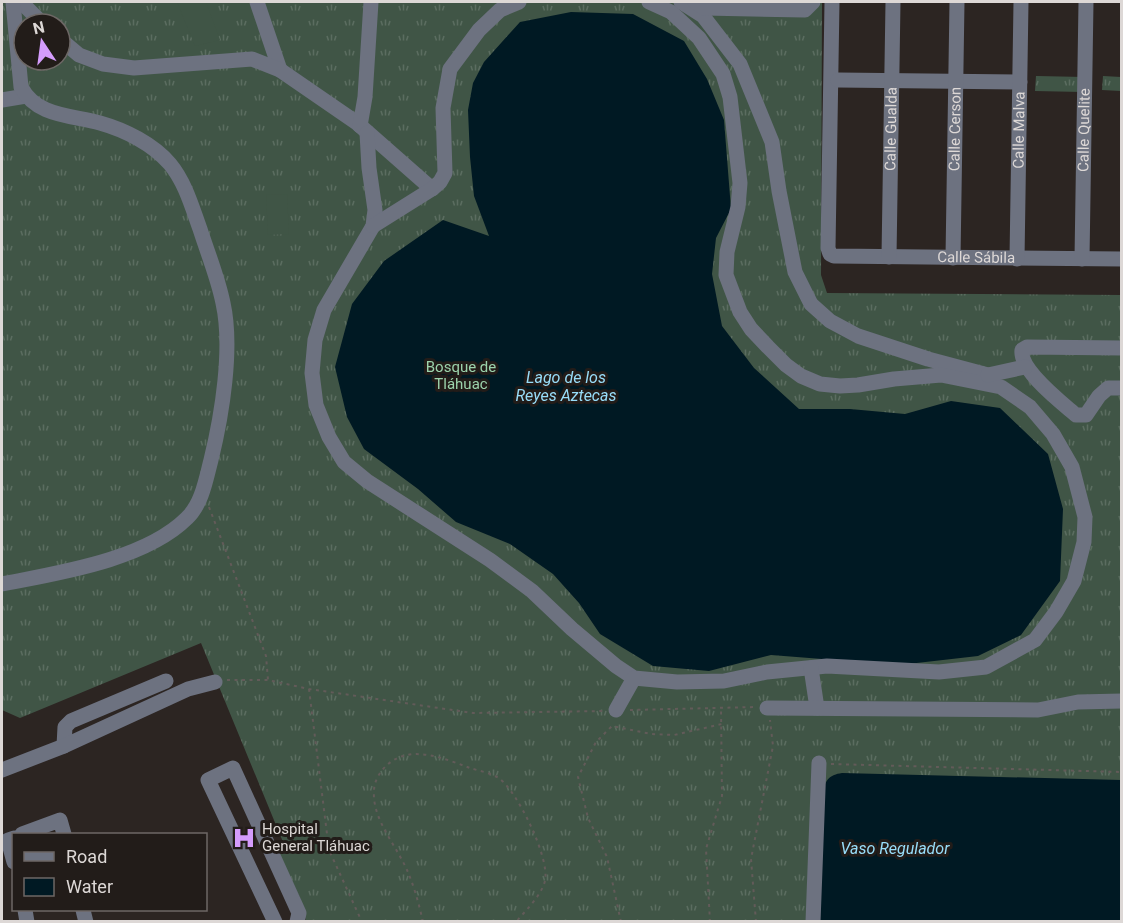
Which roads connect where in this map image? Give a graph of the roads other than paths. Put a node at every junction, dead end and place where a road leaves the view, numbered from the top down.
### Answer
1 (13, 2) edge
2 (257, 2) edge
3 (371, 2) edge
4 (519, 2) edge
5 (649, 2) edge
6 (695, 2) edge
7 (813, 2) edge
8 (832, 2) edge
9 (892, 2) edge
10 (957, 2) edge
11 (1021, 2) edge
12 (1086, 2) edge
13 (676, 5) edge
14 (72, 49) edge
15 (280, 70) junction
16 (838, 80) dead end
17 (893, 81) junction
18 (955, 81) junction
19 (1020, 82) junction
20 (26, 96) junction
21 (2, 100) edge
22 (364, 130) junction
23 (432, 189) junction
24 (373, 226) junction
25 (889, 257) junction
26 (953, 258) junction
27 (1017, 259) junction
28 (1082, 259) junction
29 (1122, 259) edge
30 (1122, 348) edge
31 (1025, 366) junction
32 (988, 375) junction
33 (1001, 387) junction
34 (1122, 388) edge
35 (2, 585) edge
36 (811, 668) junction
37 (634, 678) junction
38 (166, 681) dead end
39 (215, 682) road end
40 (1122, 701) edge
41 (767, 708) road end
42 (817, 708) junction
43 (616, 710) road end
44 (64, 746) junction
45 (819, 763) road end
46 (2, 770) edge
47 (25, 833) edge
48 (64, 833) edge
49 (12, 839) edge
50 (12, 855) edge
51 (275, 921) edge
52 (297, 921) edge
53 (813, 921) edge

1 - 20 street
2 - 15 street
3 - 22 street
4 - 23 street
5 - 13 street
6 - 7 street
8 - 25 street, Calle Sábila
9 - 17 street, Calle Gualda
10 - 18 street, Calle Cerson
11 - 19 street, Calle Malva
12 - 28 street, Calle Quelite
13 - 32 street
13 - 33 street
14 - 15 street
15 - 22 street
16 - 17 street
17 - 18 street
17 - 25 street, Calle Gualda
18 - 19 street
18 - 26 street, Calle Cerson
19 - 27 street, Calle Malva
20 - 21 street
20 - 35 street
22 - 23 street
22 - 24 street
23 - 24 street
24 - 37 street
25 - 26 street, Calle Sábila
26 - 27 street, Calle Sábila
27 - 28 street, Calle Sábila
28 - 29 street, Calle Sábila
30 - 31 street
31 - 32 street
31 - 34 street
32 - 33 street
33 - 36 street
36 - 37 street
36 - 42 street
37 - 43 street
38 - 44 street
39 - 44 street
40 - 42 street
41 - 42 street
44 - 46 street
45 - 53 street
47 - 48 street
49 - 50 street
51 - 52 street

